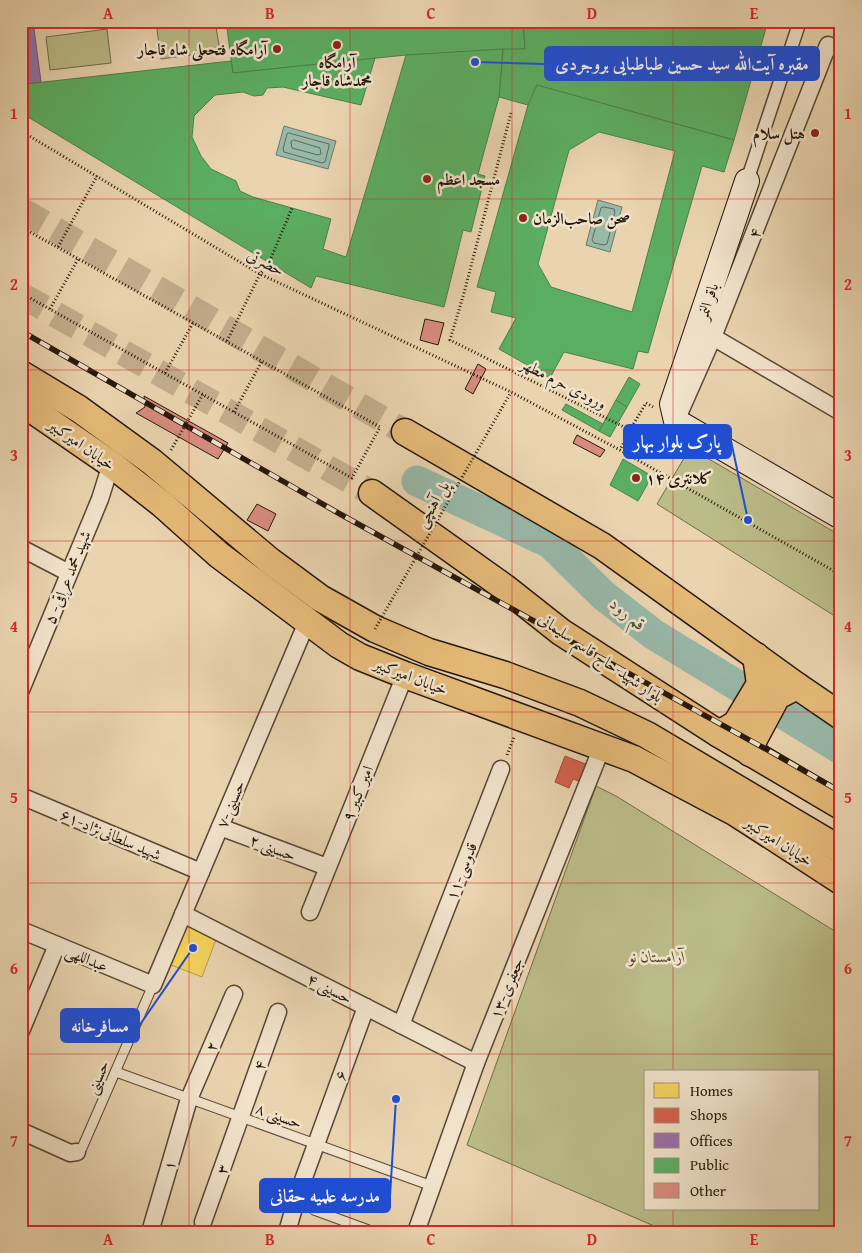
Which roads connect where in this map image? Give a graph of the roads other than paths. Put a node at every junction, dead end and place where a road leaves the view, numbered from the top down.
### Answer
1 (800, 21) edge
2 (835, 48) edge
3 (747, 180) joint
4 (713, 336) junction
5 (21, 374) edge
6 (21, 402) edge
7 (841, 412) edge
8 (676, 420) junction
9 (405, 432) tunnel mouth
10 (111, 464) junction
11 (372, 493) tunnel mouth
12 (841, 517) edge
13 (21, 548) edge
14 (69, 573) junction
15 (307, 622) junction
16 (756, 656) junction
17 (26, 665) edge
18 (404, 675) junction
19 (778, 689) junction
20 (21, 690) edge
21 (841, 716) edge
22 (740, 738) junction
23 (602, 747) junction
24 (501, 769) road end
25 (21, 796) edge
26 (841, 806) edge
27 (220, 827) junction
28 (841, 850) edge
29 (327, 868) junction
30 (201, 872) junction
31 (841, 881) edge
32 (310, 912) dead end
33 (184, 914) junction
34 (21, 930) edge
35 (57, 945) junction
36 (153, 985) junction
37 (234, 994) dead end
38 (366, 1007) junction
39 (278, 1012) dead end
40 (401, 1025) junction
41 (21, 1031) edge
42 (476, 1063) junction
43 (116, 1072) junction
44 (189, 1099) junction
45 (240, 1117) junction
46 (21, 1131) edge
47 (315, 1144) junction
48 (77, 1152) joint
49 (432, 1186) junction
50 (314, 1210) dead end
51 (203, 1222) dead end
52 (150, 1232) edge
53 (287, 1232) edge
54 (374, 1232) edge
55 (416, 1232) edge

1 - 3 street
2 - 4 street, ۴
3 - 8 main road, باقر النمر
4 - 7 street
4 - 8 street, ۴
5 - 28 main road, خیابان امیرکبیر
6 - 10 main road, خیابان امیرکبیر
8 - 12 main road
9 - 16 main road
10 - 14 street, شهید محمد عراقی- ۵
10 - 15 main road, خیابان امیرکبیر
11 - 22 main road, بلوار شهید حاج قاسم سلیمانی
13 - 14 street
14 - 17 street, شهید محمد عراقی- ۵
15 - 18 main road, خیابان امیرکبیر
15 - 27 street, حسینی-۷
16 - 19 main road
16 - 19 main road
17 - 20 street, شهید محمد عراقی- ۵
18 - 23 main road, خیابان امیرکبیر
18 - 29 street, امیر کبیر ۹
19 - 21 main road
19 - 22 main road
22 - 26 main road, بلوار شهید حاج قاسم سلیمانی
23 - 31 main road, خیابان امیرکبیر
23 - 42 street, جعفری-۱۳
24 - 40 street, قدوسی-۱۱
25 - 30 street, شهید سلطانی‌نژاد-۶۱
27 - 29 street, حسینی ۲
27 - 30 street, حسینی-۷
29 - 32 street, امیر کبیر ۹
30 - 33 street, حسینی-۷
33 - 36 street, حسینی-۷
33 - 38 street, حسینی ۴
34 - 35 street, عبداللهی
35 - 36 street, عبداللهی
35 - 41 street
36 - 43 lane, حسینی
37 - 44 street, ۲
38 - 40 street, حسینی ۴
38 - 47 street, ۶
39 - 45 street, ۴
40 - 42 street, حسینی ۴
42 - 49 street, جعفری-۱۳
43 - 44 lane, حسینی ۸
43 - 48 lane, حسینی
44 - 45 lane, حسینی ۸
44 - 52 street, ۱
45 - 47 lane, حسینی ۸
45 - 51 street, ۳
46 - 48 street
47 - 49 lane, حسینی ۸
47 - 53 street, ۶
49 - 55 street, جعفری-۱۳
50 - 54 lane

